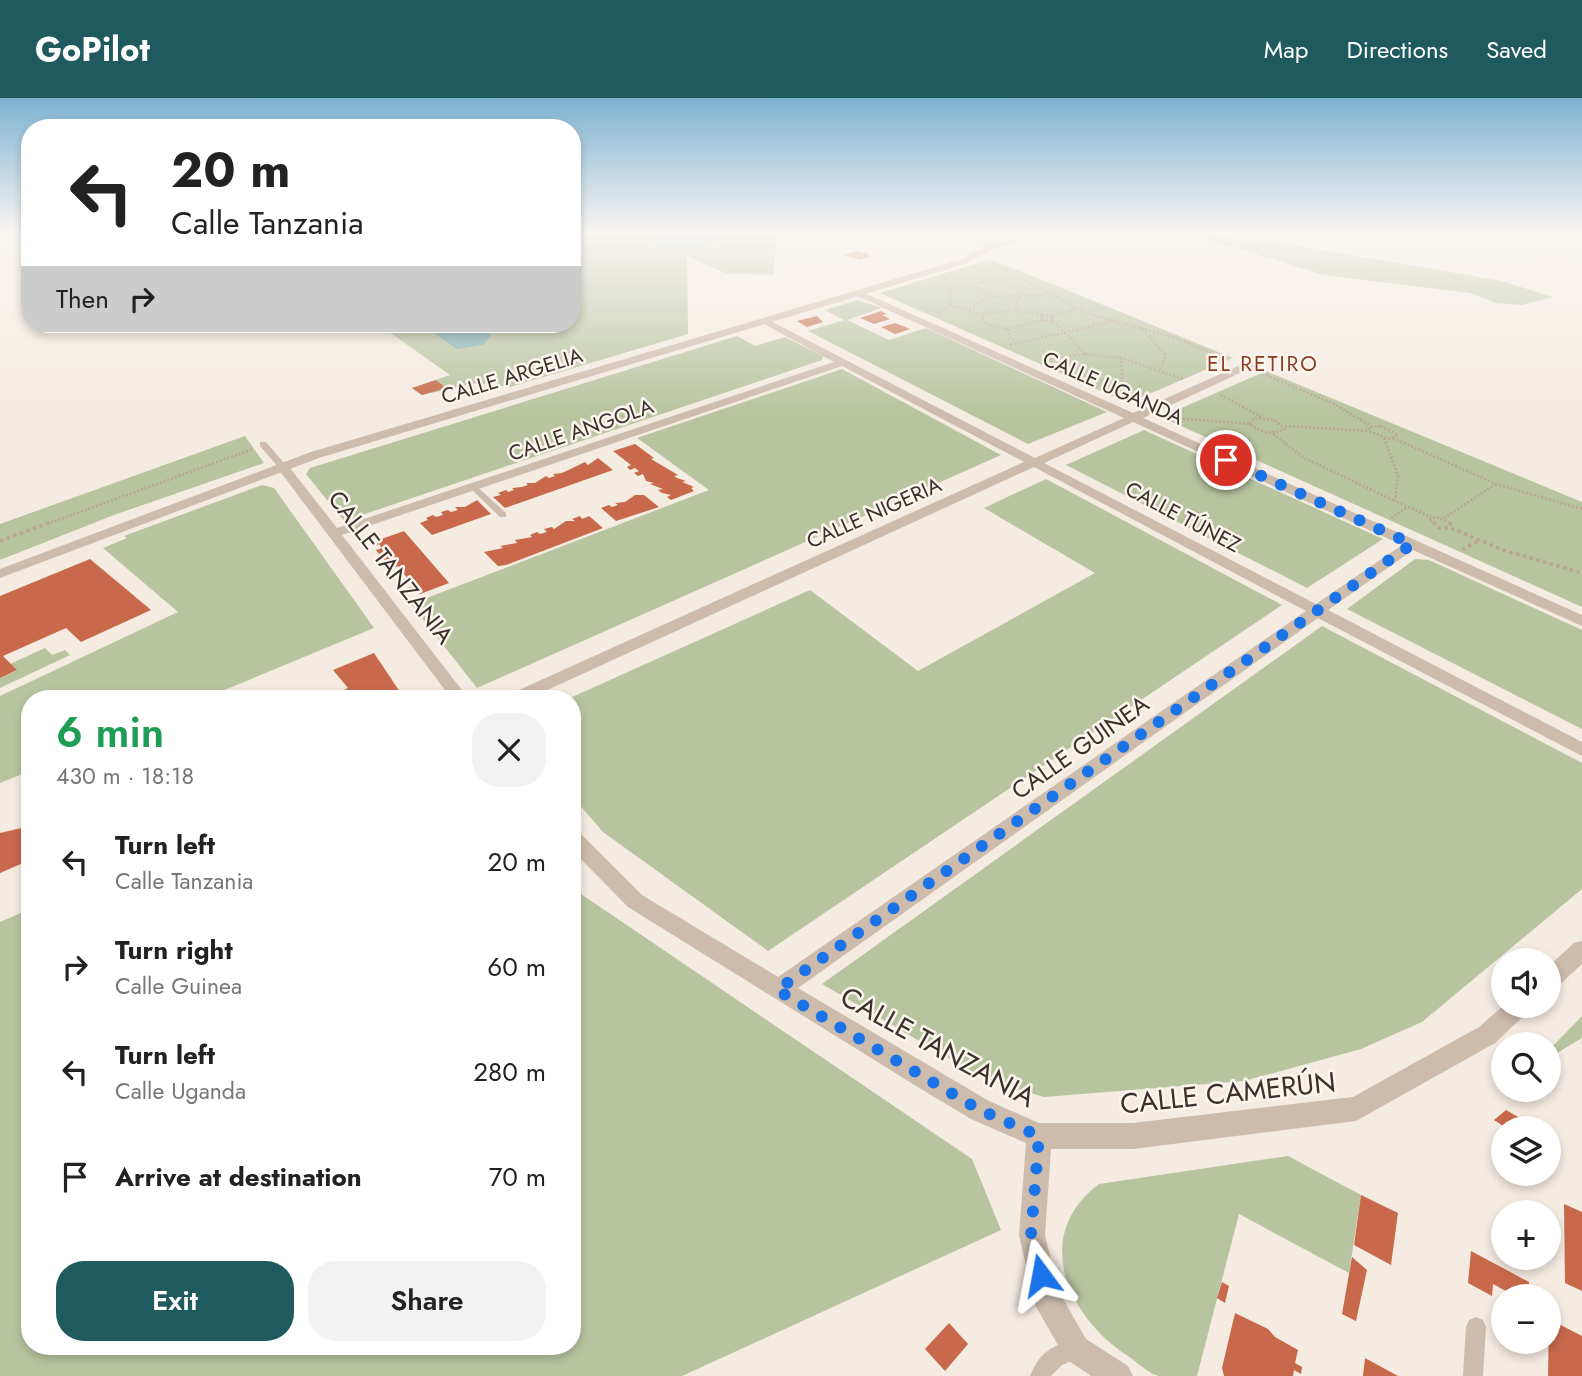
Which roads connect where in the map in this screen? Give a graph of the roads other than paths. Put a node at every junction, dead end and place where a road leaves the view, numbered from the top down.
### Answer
1 (858, 293) joint
2 (765, 321) junction
3 (843, 362) junction
4 (1247, 366) road end
5 (1133, 418) junction
6 (263, 444) road end
7 (1035, 462) junction
8 (282, 466) junction
9 (473, 486) junction
10 (503, 515) dead end
11 (333, 534) junction
12 (1412, 544) junction
13 (0, 574) edge
14 (1317, 611) junction
15 (1582, 621) edge
16 (454, 690) edge
17 (534, 690) edge
18 (1582, 750) edge
19 (581, 846) edge
20 (1582, 950) edge
21 (1561, 969) edge
22 (777, 990) junction
23 (1506, 1018) edge
24 (1039, 1136) junction
25 (1476, 1327) dead end
26 (1076, 1349) junction
27 (1040, 1376) edge
28 (1118, 1376) edge
29 (1473, 1376) edge

1 - 2 street, CALLE ARGELIA
1 - 5 street, CALLE UGANDA
2 - 3 street, CALLE TÚNEZ
2 - 8 street, CALLE ARGELIA
3 - 7 street, CALLE TÚNEZ
3 - 9 street, CALLE ANGOLA
4 - 5 street, CALLE NIGERIA
5 - 7 street, CALLE NIGERIA
5 - 12 street, CALLE UGANDA
6 - 8 lane
7 - 14 street, CALLE TÚNEZ
7 - 17 street, CALLE NIGERIA
8 - 11 street, CALLE TANZANIA
8 - 13 street, CALLE ARGELIA
9 - 10 lane
9 - 11 street, CALLE ANGOLA
11 - 16 street, CALLE TANZANIA
12 - 14 street, CALLE GUINEA
12 - 15 street, CALLE UGANDA
14 - 18 street, CALLE TÚNEZ
14 - 22 street, CALLE GUINEA
19 - 22 street, CALLE TANZANIA
20 - 21 street
22 - 24 street, CALLE TANZANIA
23 - 24 street, CALLE CAMERÚN
24 - 26 street
25 - 29 lane
26 - 27 lane
26 - 28 street

